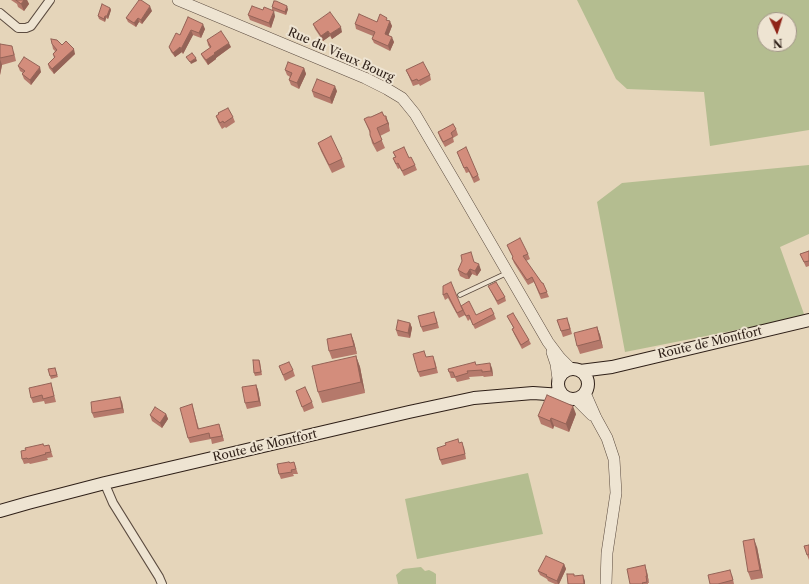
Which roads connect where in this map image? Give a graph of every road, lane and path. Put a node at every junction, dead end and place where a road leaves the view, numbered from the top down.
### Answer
1 (50, 0) edge
2 (178, 0) edge
3 (0, 13) edge
4 (508, 272) junction
5 (460, 295) dead end
6 (809, 320) edge
7 (548, 342) junction
8 (612, 367) junction
9 (576, 370) junction
10 (558, 380) junction
11 (583, 392) junction
12 (533, 393) junction
13 (562, 395) junction
14 (105, 483) junction
15 (0, 511) edge
16 (162, 584) edge
17 (606, 584) edge

1 - 3 street
2 - 4 street, Rue du Vieux Bourg
4 - 5 lane
4 - 7 street, Rue du Vieux Bourg
6 - 8 main road, Route de Montfort
7 - 9 street
7 - 10 street
8 - 9 main road, Route de Montfort
8 - 11 main road, Route de Montfort
9 - 10 main road
9 - 11 main road
10 - 12 main road, Route de Montfort
10 - 13 main road
11 - 13 main road
11 - 17 street
12 - 13 main road, Route de Montfort
12 - 14 main road, Route de Montfort
14 - 15 main road, Route de Montfort
14 - 16 street

